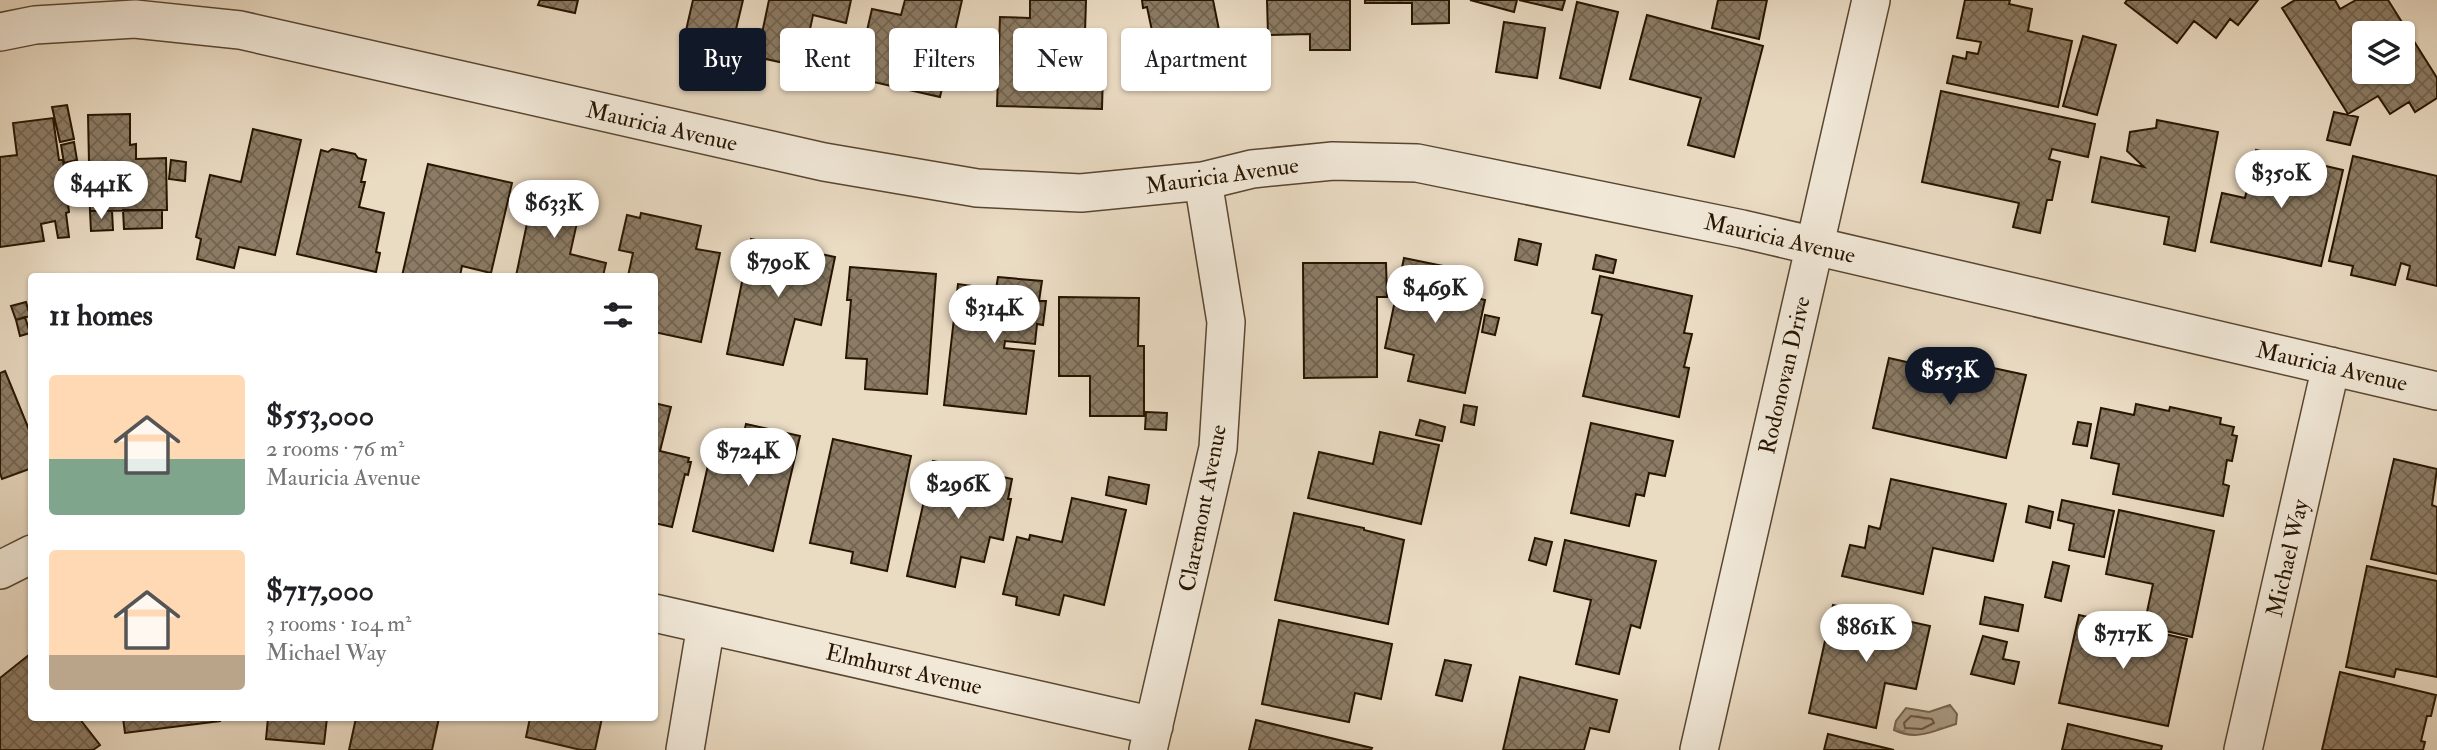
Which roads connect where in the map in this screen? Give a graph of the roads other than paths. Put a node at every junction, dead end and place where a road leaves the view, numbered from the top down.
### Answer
1 (1871, 0) edge
2 (0, 32) edge
3 (1203, 181) junction
4 (1814, 245) junction
5 (2331, 366) junction
6 (2437, 391) edge
7 (28, 556) edge
8 (0, 570) edge
9 (658, 613) edge
10 (706, 625) junction
11 (1151, 738) edge
12 (685, 750) edge
13 (1699, 750) edge
14 (2244, 750) edge

1 - 4 street, Rodonovan Drive
2 - 3 street, Mauricia Avenue
3 - 4 street, Mauricia Avenue
3 - 11 street, Claremont Avenue
4 - 5 street, Mauricia Avenue
4 - 13 street, Rodonovan Drive
5 - 6 street, Mauricia Avenue
5 - 14 street, Michael Way
7 - 8 street
9 - 10 street, Elmhurst Avenue
10 - 11 street, Elmhurst Avenue
10 - 12 street

